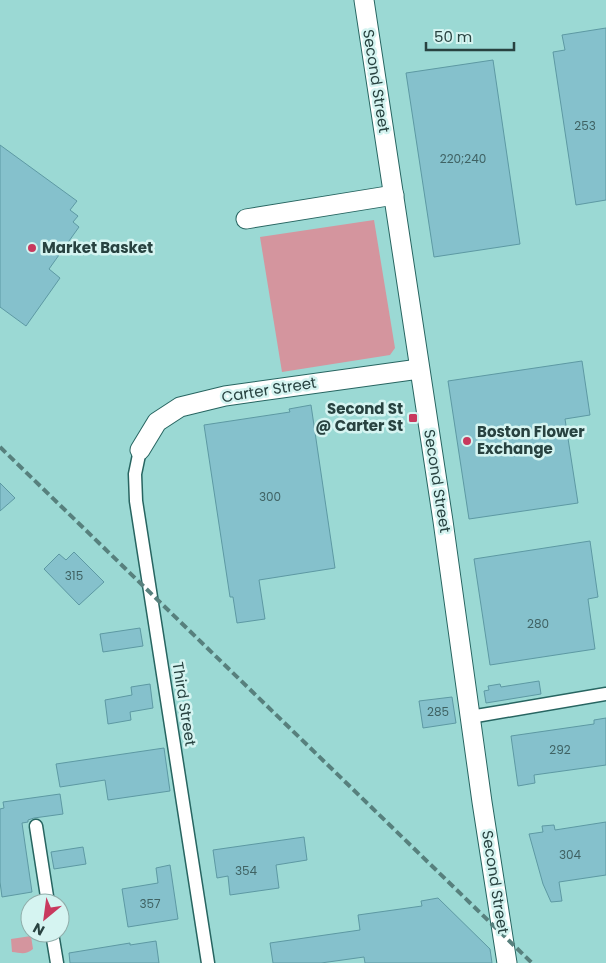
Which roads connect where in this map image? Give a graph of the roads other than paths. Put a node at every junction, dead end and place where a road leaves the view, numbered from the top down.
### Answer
1 (364, 0) edge
2 (394, 195) junction
3 (246, 219) dead end
4 (419, 369) junction
5 (140, 450) joint
6 (606, 694) edge
7 (470, 717) junction
8 (36, 826) dead end
9 (46, 893) edge
10 (54, 943) edge
11 (57, 963) edge
12 (208, 963) edge
13 (508, 963) edge

1 - 2 main road, Second Street
2 - 3 main road
2 - 4 main road, Second Street
4 - 5 main road, Carter Street
4 - 7 main road, Second Street
5 - 12 street, Third Street
6 - 7 street
7 - 13 main road, Second Street
8 - 9 street
10 - 11 street

